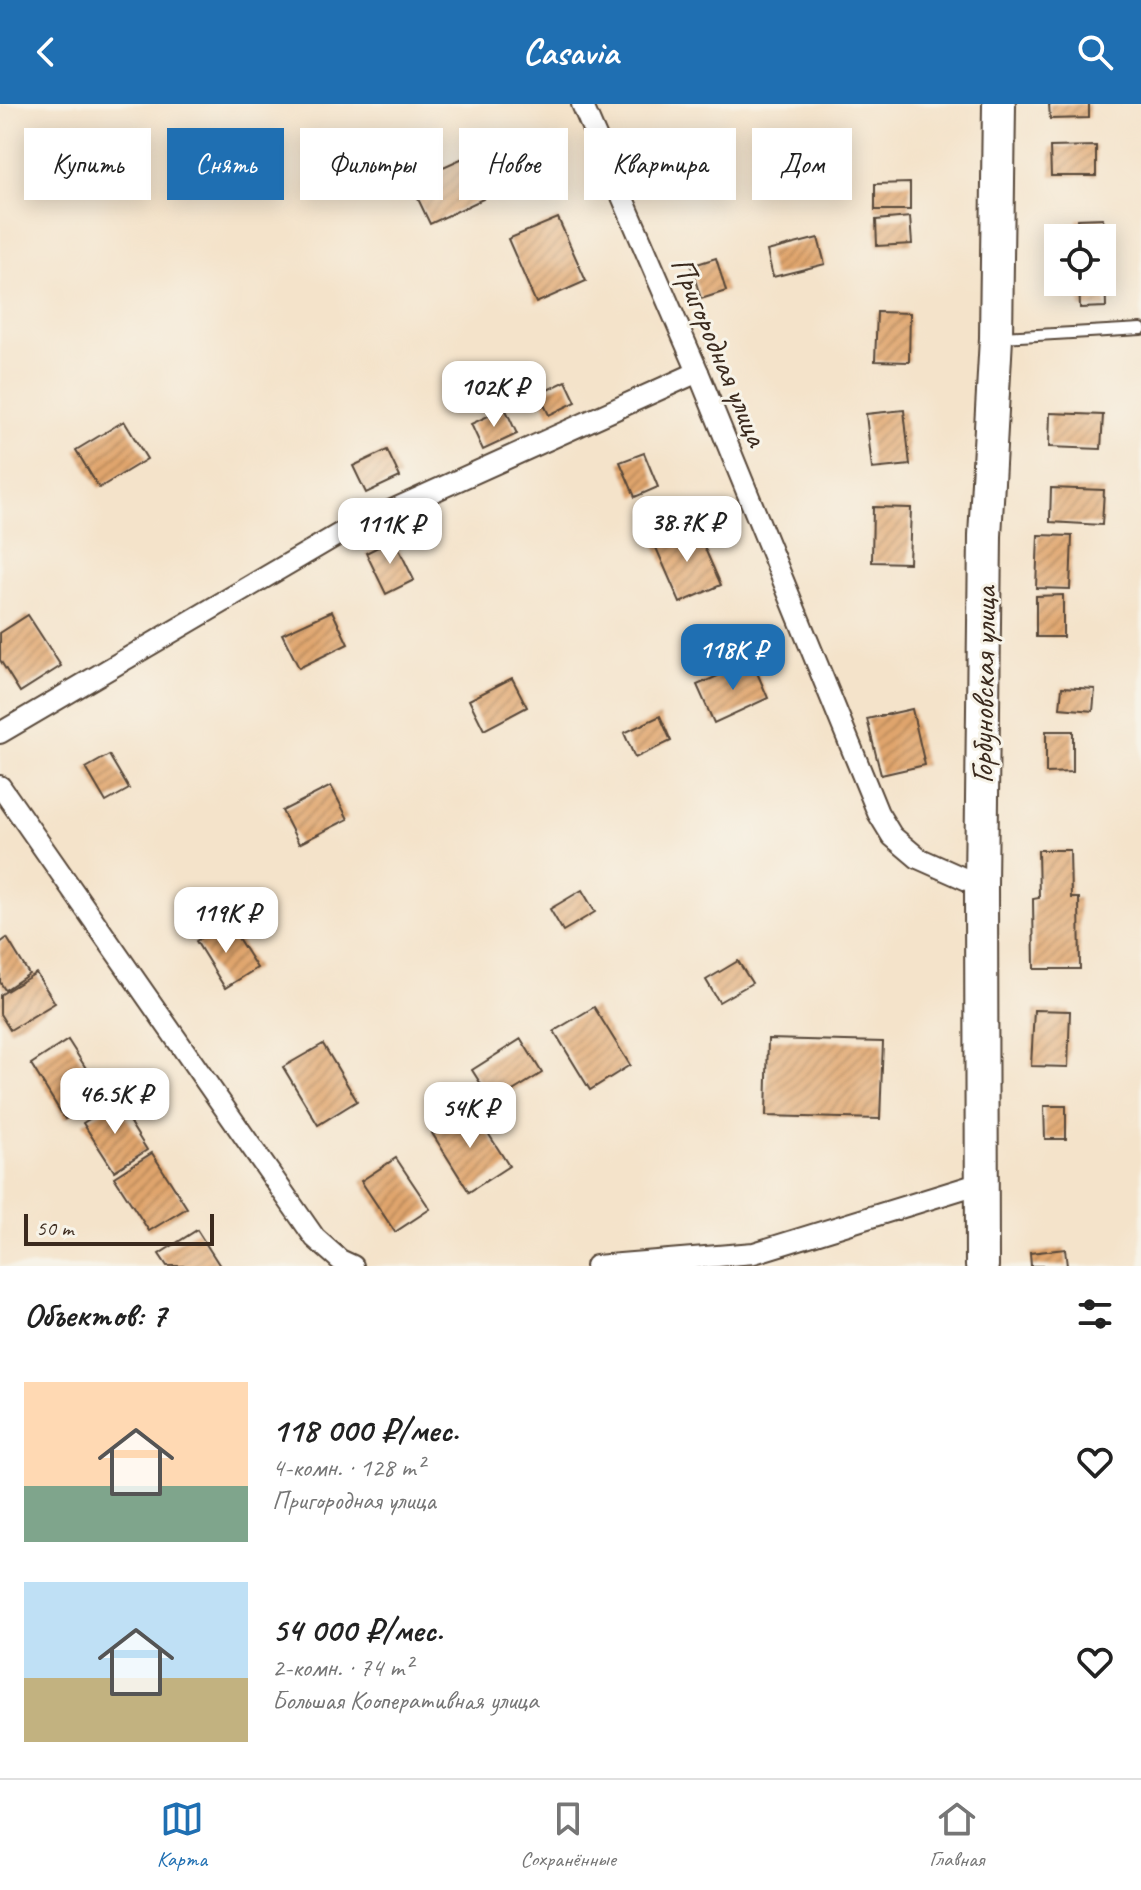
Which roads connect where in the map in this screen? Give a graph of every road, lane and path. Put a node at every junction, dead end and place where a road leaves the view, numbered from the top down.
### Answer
1 (582, 104) edge
2 (999, 104) edge
3 (1141, 329) edge
4 (996, 338) junction
5 (698, 372) junction
6 (0, 733) edge
7 (0, 786) edge
8 (981, 886) junction
9 (981, 1183) junction
10 (754, 1253) junction
11 (353, 1266) edge
12 (596, 1266) edge
13 (736, 1266) edge
14 (982, 1266) edge

1 - 5 street, Пригородная улица
2 - 4 main road, Горбуновская улица
3 - 4 lane
4 - 8 main road, Горбуновская улица
5 - 6 street
5 - 8 street, Пригородная улица
7 - 11 street
8 - 9 main road, Горбуновская улица
9 - 10 street
9 - 14 main road, Горбуновская улица
10 - 12 street
10 - 13 street

